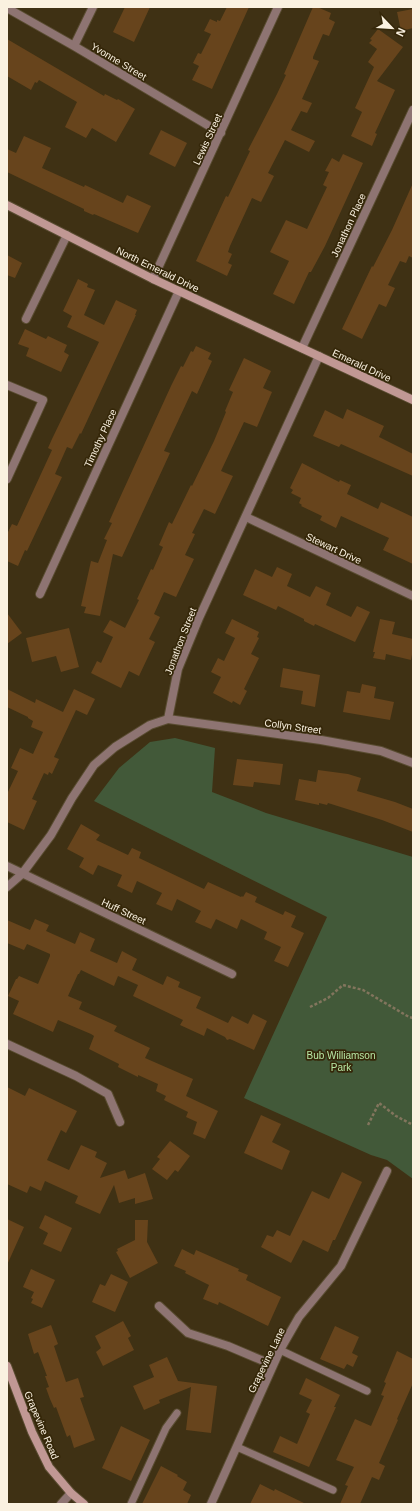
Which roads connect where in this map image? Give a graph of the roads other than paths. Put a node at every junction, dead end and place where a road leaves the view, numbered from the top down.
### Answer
1 (93, 7) edge
2 (278, 7) edge
3 (7, 8) edge
4 (74, 46) junction
5 (413, 110) edge
6 (220, 132) junction
7 (7, 205) edge
8 (67, 235) junction
9 (153, 279) junction
10 (179, 291) junction
11 (26, 319) dead end
12 (302, 348) junction
13 (319, 356) junction
14 (7, 384) edge
15 (413, 400) edge
16 (7, 479) edge
17 (246, 517) junction
18 (40, 594) dead end
19 (413, 596) edge
20 (168, 720) junction
21 (413, 763) edge
22 (7, 866) edge
23 (22, 874) junction
24 (7, 887) edge
25 (232, 974) dead end
26 (7, 1044) edge
27 (120, 1122) dead end
28 (387, 1171) dead end
29 (158, 1306) dead end
30 (280, 1350) junction
31 (273, 1364) junction
32 (7, 1366) edge
33 (367, 1391) dead end
34 (177, 1413) dead end
35 (237, 1447) junction
36 (333, 1490) dead end
37 (71, 1493) junction
38 (61, 1504) edge
39 (84, 1504) edge
40 (131, 1504) edge
41 (211, 1504) edge

1 - 4 street
2 - 6 street, Lewis Street
3 - 4 street, Yvonne Street
4 - 6 street, Yvonne Street
5 - 12 street, Jonathon Place
6 - 9 street, Lewis Street
7 - 8 main road, North Emerald Drive
8 - 9 main road, North Emerald Drive
8 - 11 street
9 - 10 main road, North Emerald Drive
10 - 12 main road, North Emerald Drive
10 - 18 street, Timothy Place
12 - 13 main road, Emerald Drive
13 - 15 main road, Emerald Drive
13 - 17 street, Jonathon Street
14 - 16 street
17 - 19 street, Stewart Drive
17 - 20 street, Jonathon Street
20 - 21 street, Collyn Street
20 - 23 street
22 - 23 street, Huff Street
23 - 24 street
23 - 25 street, Huff Street
26 - 27 street
28 - 30 street, Grapevine Lane
29 - 31 street
30 - 31 street, Grapevine Lane
30 - 33 lane
31 - 35 street, Grapevine Lane
32 - 37 main road, Grapevine Road
34 - 40 lane
35 - 36 lane
35 - 41 street, Grapevine Lane
37 - 38 street
37 - 39 main road, Grapevine Road

